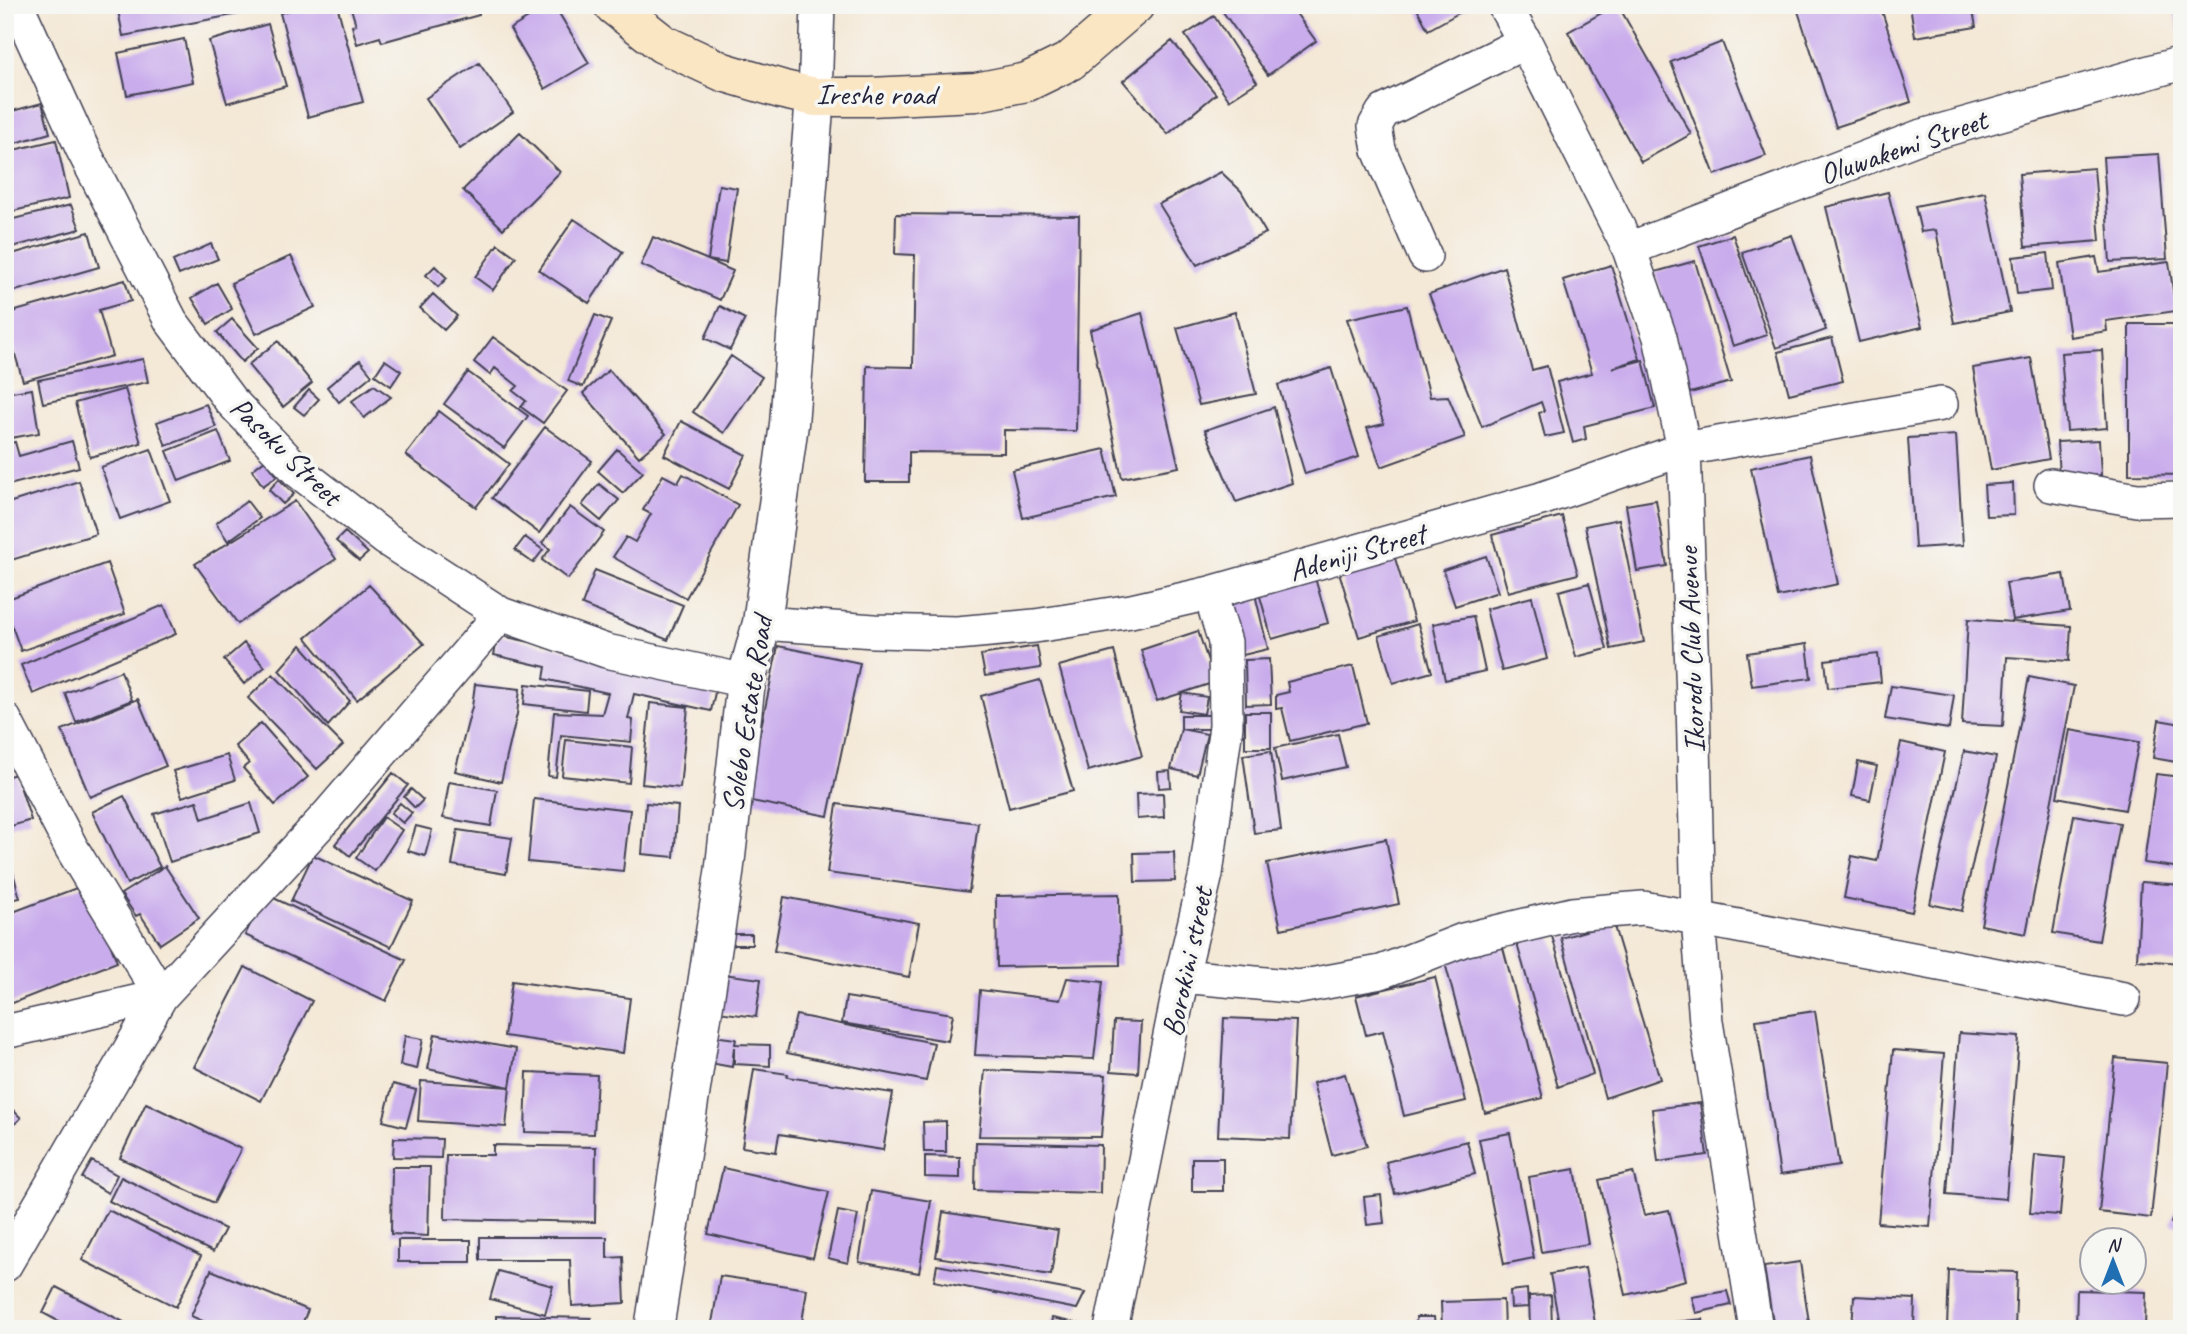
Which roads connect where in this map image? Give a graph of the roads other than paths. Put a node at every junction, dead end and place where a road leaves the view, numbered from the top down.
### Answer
1 (17, 5) edge
2 (613, 5) edge
3 (818, 5) edge
4 (1135, 5) edge
5 (1504, 5) edge
6 (1525, 42) junction
7 (2182, 63) edge
8 (815, 97) junction
9 (1629, 249) junction
10 (1425, 256) dead end
11 (1941, 404) dead end
12 (1684, 449) junction
13 (2051, 485) dead end
14 (2182, 499) edge
15 (1210, 593) junction
16 (501, 614) junction
17 (762, 623) junction
18 (746, 681) junction
19 (5, 720) edge
20 (1698, 918) junction
21 (1182, 976) junction
22 (161, 996) junction
23 (2124, 999) dead end
24 (5, 1032) edge
25 (5, 1265) edge
26 (654, 1329) edge
27 (1111, 1329) edge
28 (1756, 1329) edge

1 - 16 street, Pasoku Street
2 - 8 main road, Ireshe road
3 - 8 street
4 - 8 main road, Ireshe road
5 - 6 street, Ikorodu Club Avenue
6 - 9 street, Ikorodu Club Avenue
6 - 10 street
7 - 9 street, Oluwakemi Street
8 - 17 street, Solebo Estate Road
9 - 12 street, Ikorodu Club Avenue
11 - 12 street, Adeniji Street
12 - 15 street, Adeniji Street
12 - 20 street, Ikorodu Club Avenue
13 - 14 street
15 - 17 street, Adeniji Street
15 - 21 street, Borokini street
16 - 18 street, Pasoku Street
16 - 22 street
17 - 18 street, Solebo Estate Road
18 - 26 street, Solebo Estate Road
19 - 22 street
20 - 21 street
20 - 23 street
20 - 28 street, Ikorodu Club Avenue
21 - 27 street, Borokini street
22 - 24 street
22 - 25 street

